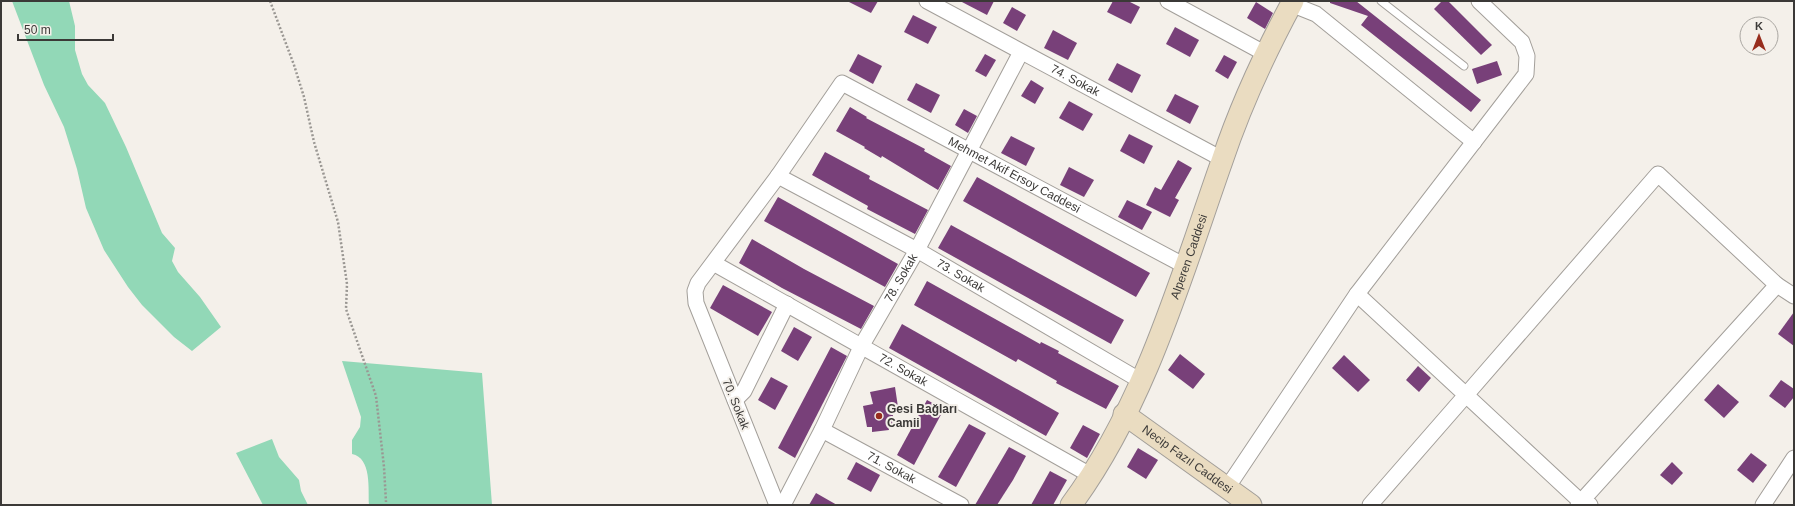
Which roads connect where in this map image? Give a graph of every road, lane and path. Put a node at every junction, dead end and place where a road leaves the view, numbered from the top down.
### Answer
1 (270, 1) edge
2 (1168, 1) edge
3 (1381, 1) edge
4 (1479, 1) edge
5 (929, 2) edge
6 (1292, 3) edge
7 (1021, 52) junction
8 (1266, 54) junction
9 (1464, 66) dead end
10 (1474, 142) junction
11 (969, 150) junction
12 (1222, 159) junction
13 (778, 176) junction
14 (917, 250) junction
15 (715, 264) junction
16 (1187, 267) junction
17 (1777, 285) junction
18 (1357, 294) junction
19 (1794, 296) edge
20 (787, 304) junction
21 (862, 345) junction
22 (1141, 381) junction
23 (1466, 395) junction
24 (735, 400) junction
25 (1124, 414) junction
26 (822, 430) junction
27 (1794, 458) edge
28 (1092, 476) junction
29 (1227, 488) junction
30 (386, 502) dead end
31 (1583, 504) edge
32 (777, 505) edge
33 (783, 505) edge
34 (961, 505) edge
35 (1071, 505) edge
36 (1251, 505) edge
37 (1370, 505) edge
38 (1763, 505) edge

1 - 30 path
2 - 8 street
3 - 9 lane
4 - 10 street
5 - 7 street, 74. Sokak
6 - 8 street, Alperen Caddesi
6 - 10 street
7 - 11 street, 78. Sokak
7 - 12 street, 74. Sokak
8 - 12 street, Alperen Caddesi
10 - 18 street
11 - 13 street, Mehmet Akif Ersoy Caddesi
11 - 14 street, 78. Sokak
11 - 16 street, Mehmet Akif Ersoy Caddesi
12 - 16 street, Alperen Caddesi
13 - 14 street, 73. Sokak
13 - 15 street
14 - 21 street, 78. Sokak
14 - 22 street, 73. Sokak
15 - 20 street, 72. Sokak
15 - 24 street, 70. Sokak
16 - 22 street, Alperen Caddesi
17 - 19 street
17 - 23 street
17 - 31 street
18 - 23 street
18 - 29 street
20 - 21 street, 72. Sokak
20 - 24 street
21 - 26 street, 78. Sokak
21 - 28 street, 72. Sokak
22 - 25 street, Alperen Caddesi
23 - 31 street
23 - 37 street
24 - 32 street, 70. Sokak
25 - 28 street, Alperen Caddesi
25 - 29 street, Necip Fazıl Caddesi
26 - 33 street, 78. Sokak
26 - 34 street, 71. Sokak
27 - 38 street
28 - 35 street, Alperen Caddesi
29 - 36 street, Necip Fazıl Caddesi

